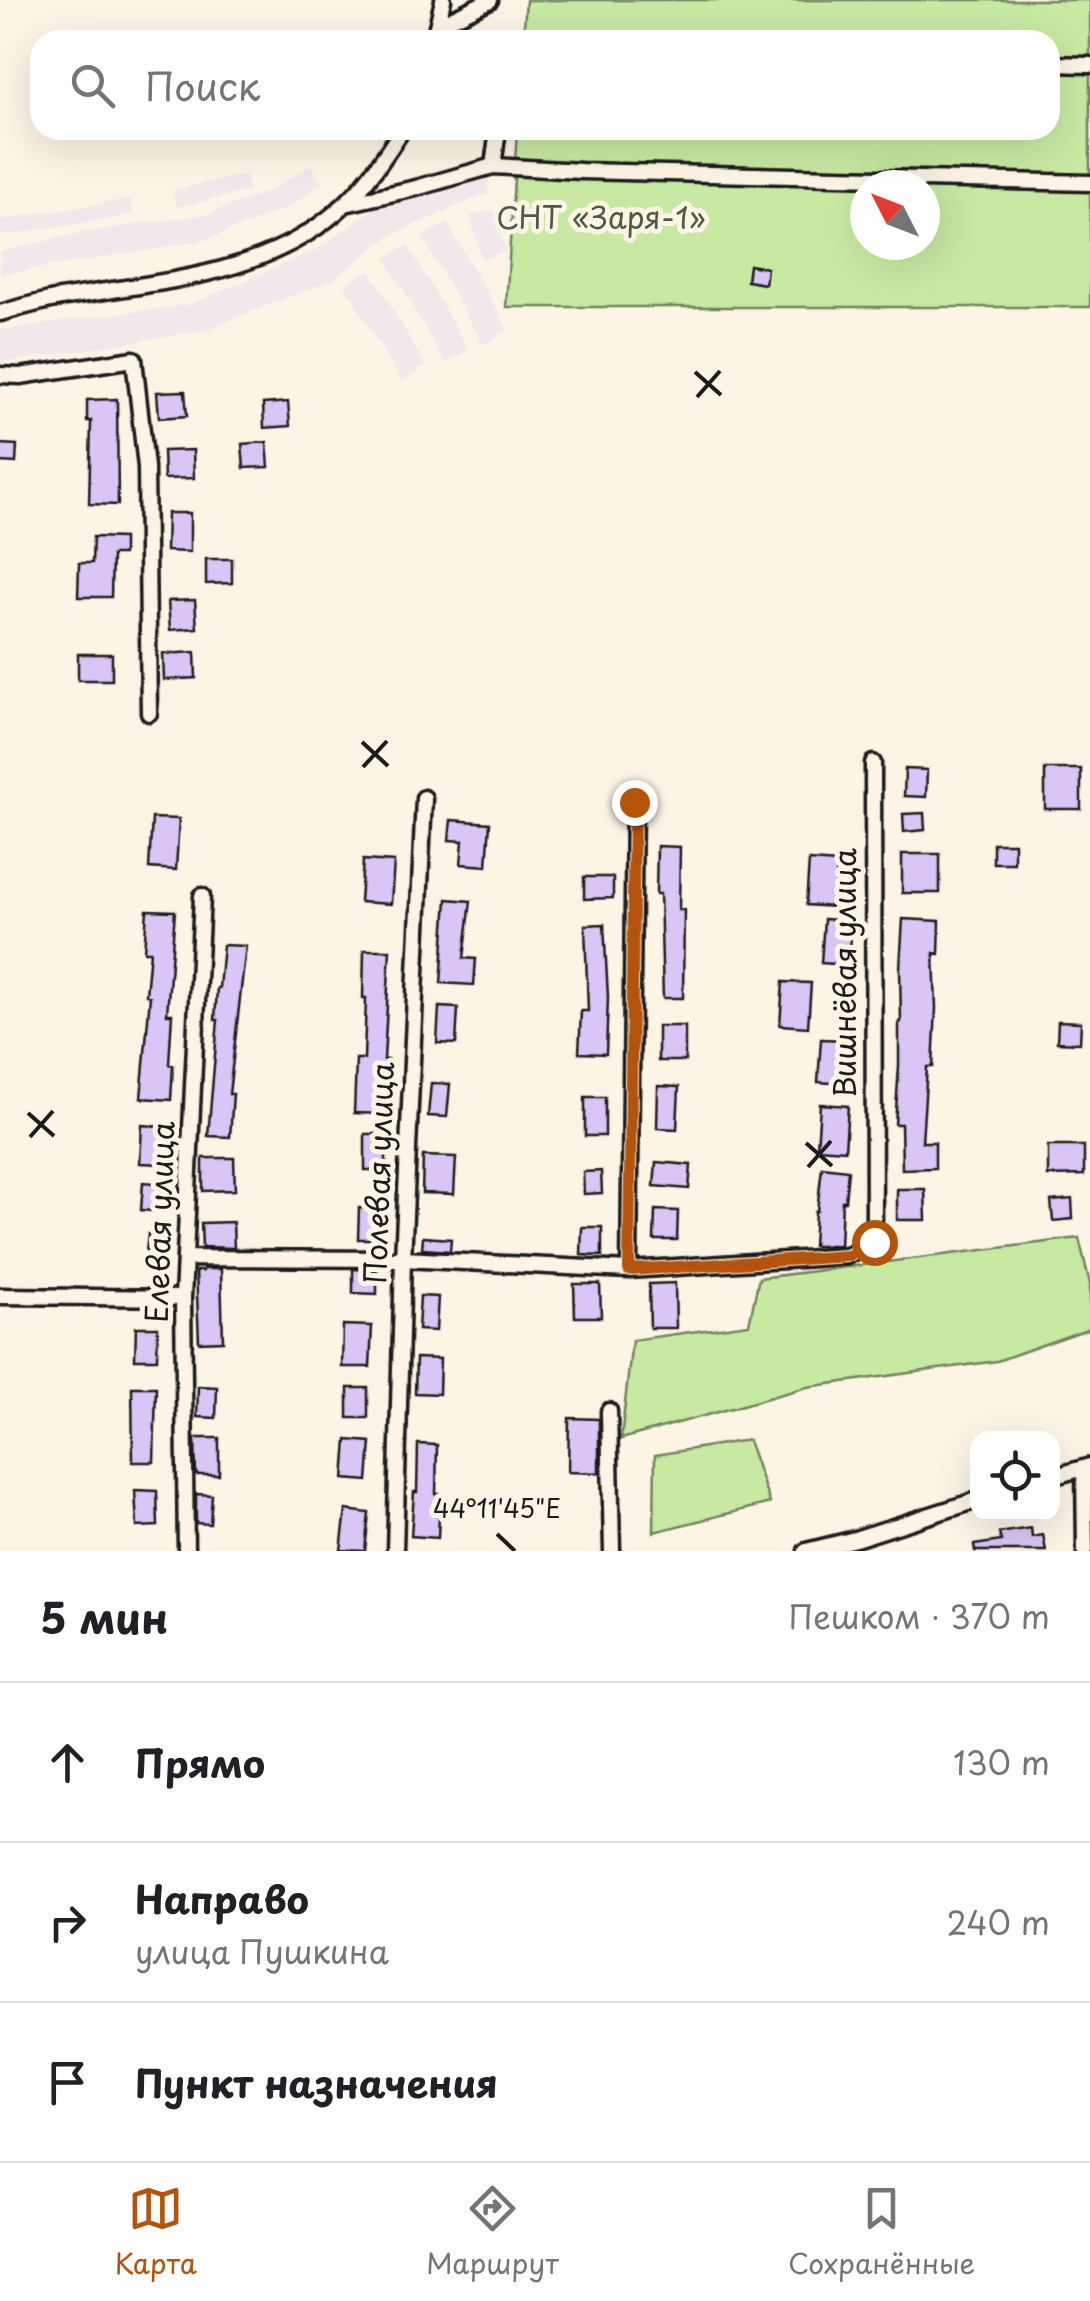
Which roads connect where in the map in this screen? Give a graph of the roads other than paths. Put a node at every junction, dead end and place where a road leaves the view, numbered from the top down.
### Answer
1 (442, 0) edge
2 (490, 0) edge
3 (437, 30) edge
4 (441, 30) edge
5 (1060, 64) edge
6 (1090, 65) edge
7 (396, 140) edge
8 (497, 140) edge
9 (494, 166) junction
10 (1090, 183) edge
11 (346, 204) junction
12 (0, 313) edge
13 (0, 376) edge
14 (149, 713) dead end
15 (873, 762) dead end
16 (424, 798) dead end
17 (634, 802) dead end
18 (202, 896) dead end
19 (187, 1258) junction
20 (403, 1259) junction
21 (629, 1270) junction
22 (0, 1296) edge
23 (184, 1298) junction
24 (609, 1411) dead end
25 (1087, 1467) edge
26 (1060, 1475) edge
27 (970, 1503) edge
28 (855, 1545) edge
29 (186, 1551) edge
30 (395, 1551) edge
31 (612, 1551) edge
32 (806, 1551) edge
33 (1084, 1551) edge

1 - 3 street
2 - 4 street
5 - 6 street
7 - 11 street
8 - 9 street
9 - 10 street
9 - 11 street
11 - 12 street
13 - 14 street
15 - 21 street, Вишнёвая улица
16 - 20 street, Полевая улица
17 - 21 street
18 - 19 street, Елевая улица
19 - 20 street
19 - 23 street, Елевая улица
20 - 21 street
20 - 30 street, Полевая улица
22 - 23 street
23 - 29 street, Елевая улица
24 - 31 street
25 - 26 street
25 - 33 street
27 - 28 street
28 - 32 street

